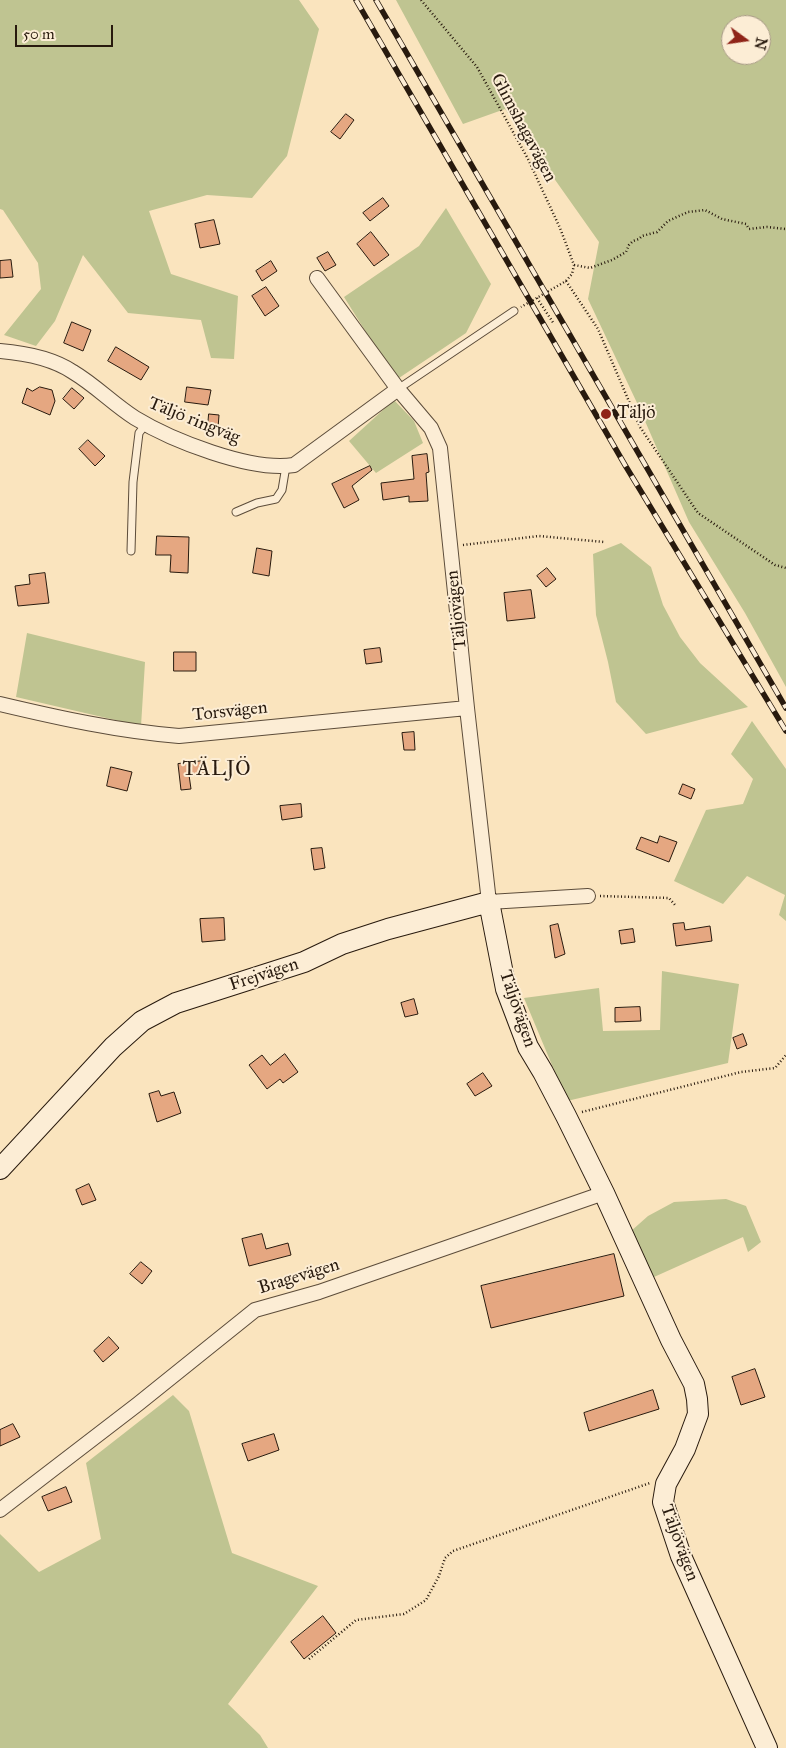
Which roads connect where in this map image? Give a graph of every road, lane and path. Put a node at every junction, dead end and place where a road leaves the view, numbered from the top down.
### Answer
1 (421, 0) edge
2 (786, 230) edge
3 (574, 265) junction
4 (317, 278) dead end
5 (566, 282) junction
6 (537, 298) junction
7 (514, 311) joint
8 (554, 324) dead end
9 (0, 351) edge
10 (398, 389) junction
11 (146, 424) junction
12 (286, 466) junction
13 (236, 512) dead end
14 (604, 542) dead end
15 (450, 546) junction
16 (131, 552) dead end
17 (786, 568) edge
18 (0, 704) edge
19 (466, 708) junction
20 (588, 896) joint
21 (490, 902) junction
22 (675, 905) dead end
23 (786, 1054) edge
24 (566, 1116) junction
25 (0, 1169) edge
26 (604, 1192) junction
27 (669, 1476) junction
28 (0, 1510) edge
29 (309, 1659) dead end
30 (767, 1748) edge

1 - 3 path, Glimshagavägen
2 - 3 path
3 - 5 path
4 - 10 street, Täljövägen
5 - 6 path
5 - 17 path
6 - 7 path
6 - 8 path
7 - 10 lane
9 - 11 street, Täljö ringväg
10 - 12 street
10 - 15 street, Täljövägen
11 - 12 street, Täljö ringväg
11 - 16 lane
12 - 13 lane
14 - 15 path
15 - 19 street, Täljövägen
18 - 19 street, Torsvägen
19 - 21 street, Täljövägen
20 - 21 street, Frejvägen
20 - 22 path
21 - 24 street, Täljövägen
21 - 25 street, Frejvägen
23 - 24 path
24 - 26 street, Täljövägen
26 - 27 street, Täljövägen
26 - 28 street, Bragevägen
27 - 29 path
27 - 30 street, Täljövägen

